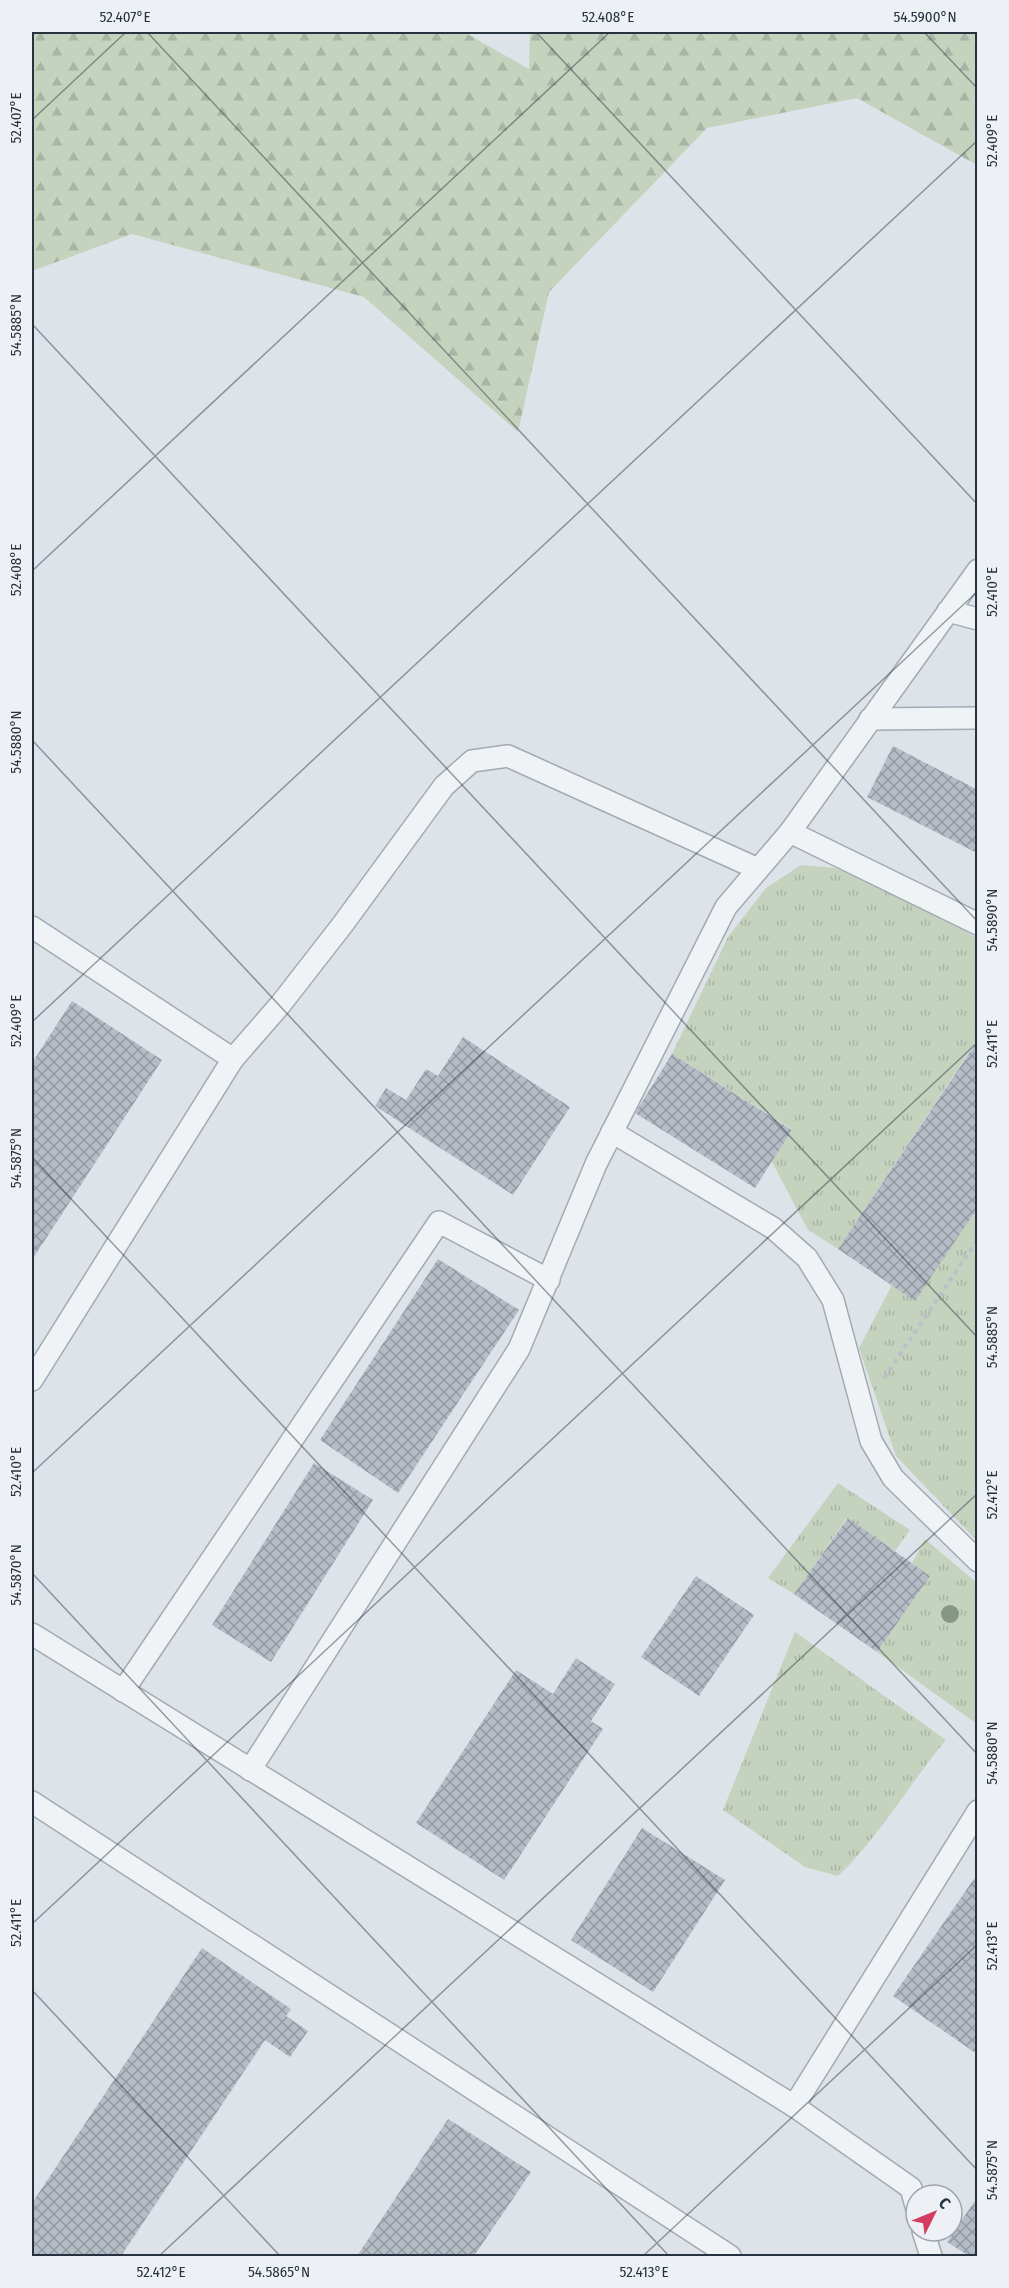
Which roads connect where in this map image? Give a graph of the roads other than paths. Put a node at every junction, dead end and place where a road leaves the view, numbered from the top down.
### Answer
1 (978, 570) edge
2 (948, 611) junction
3 (978, 619) edge
4 (978, 718) edge
5 (870, 719) junction
6 (790, 832) junction
7 (758, 869) junction
8 (978, 924) edge
9 (32, 927) edge
10 (233, 1059) junction
11 (612, 1132) junction
12 (549, 1280) junction
13 (32, 1380) edge
14 (978, 1561) edge
15 (32, 1634) edge
16 (123, 1691) junction
17 (250, 1770) junction
18 (32, 1802) edge
19 (978, 1810) edge
20 (794, 2106) junction
21 (904, 2183) edge
22 (730, 2256) edge

1 - 2 lane
2 - 3 lane
2 - 5 lane
4 - 5 lane
5 - 6 lane
6 - 7 lane
6 - 8 lane
7 - 10 lane
7 - 11 lane
9 - 10 lane
10 - 13 lane
11 - 12 lane
11 - 14 lane
12 - 16 lane
12 - 17 lane
15 - 16 lane
16 - 17 lane
17 - 20 lane
18 - 22 lane
19 - 20 lane
20 - 21 lane

